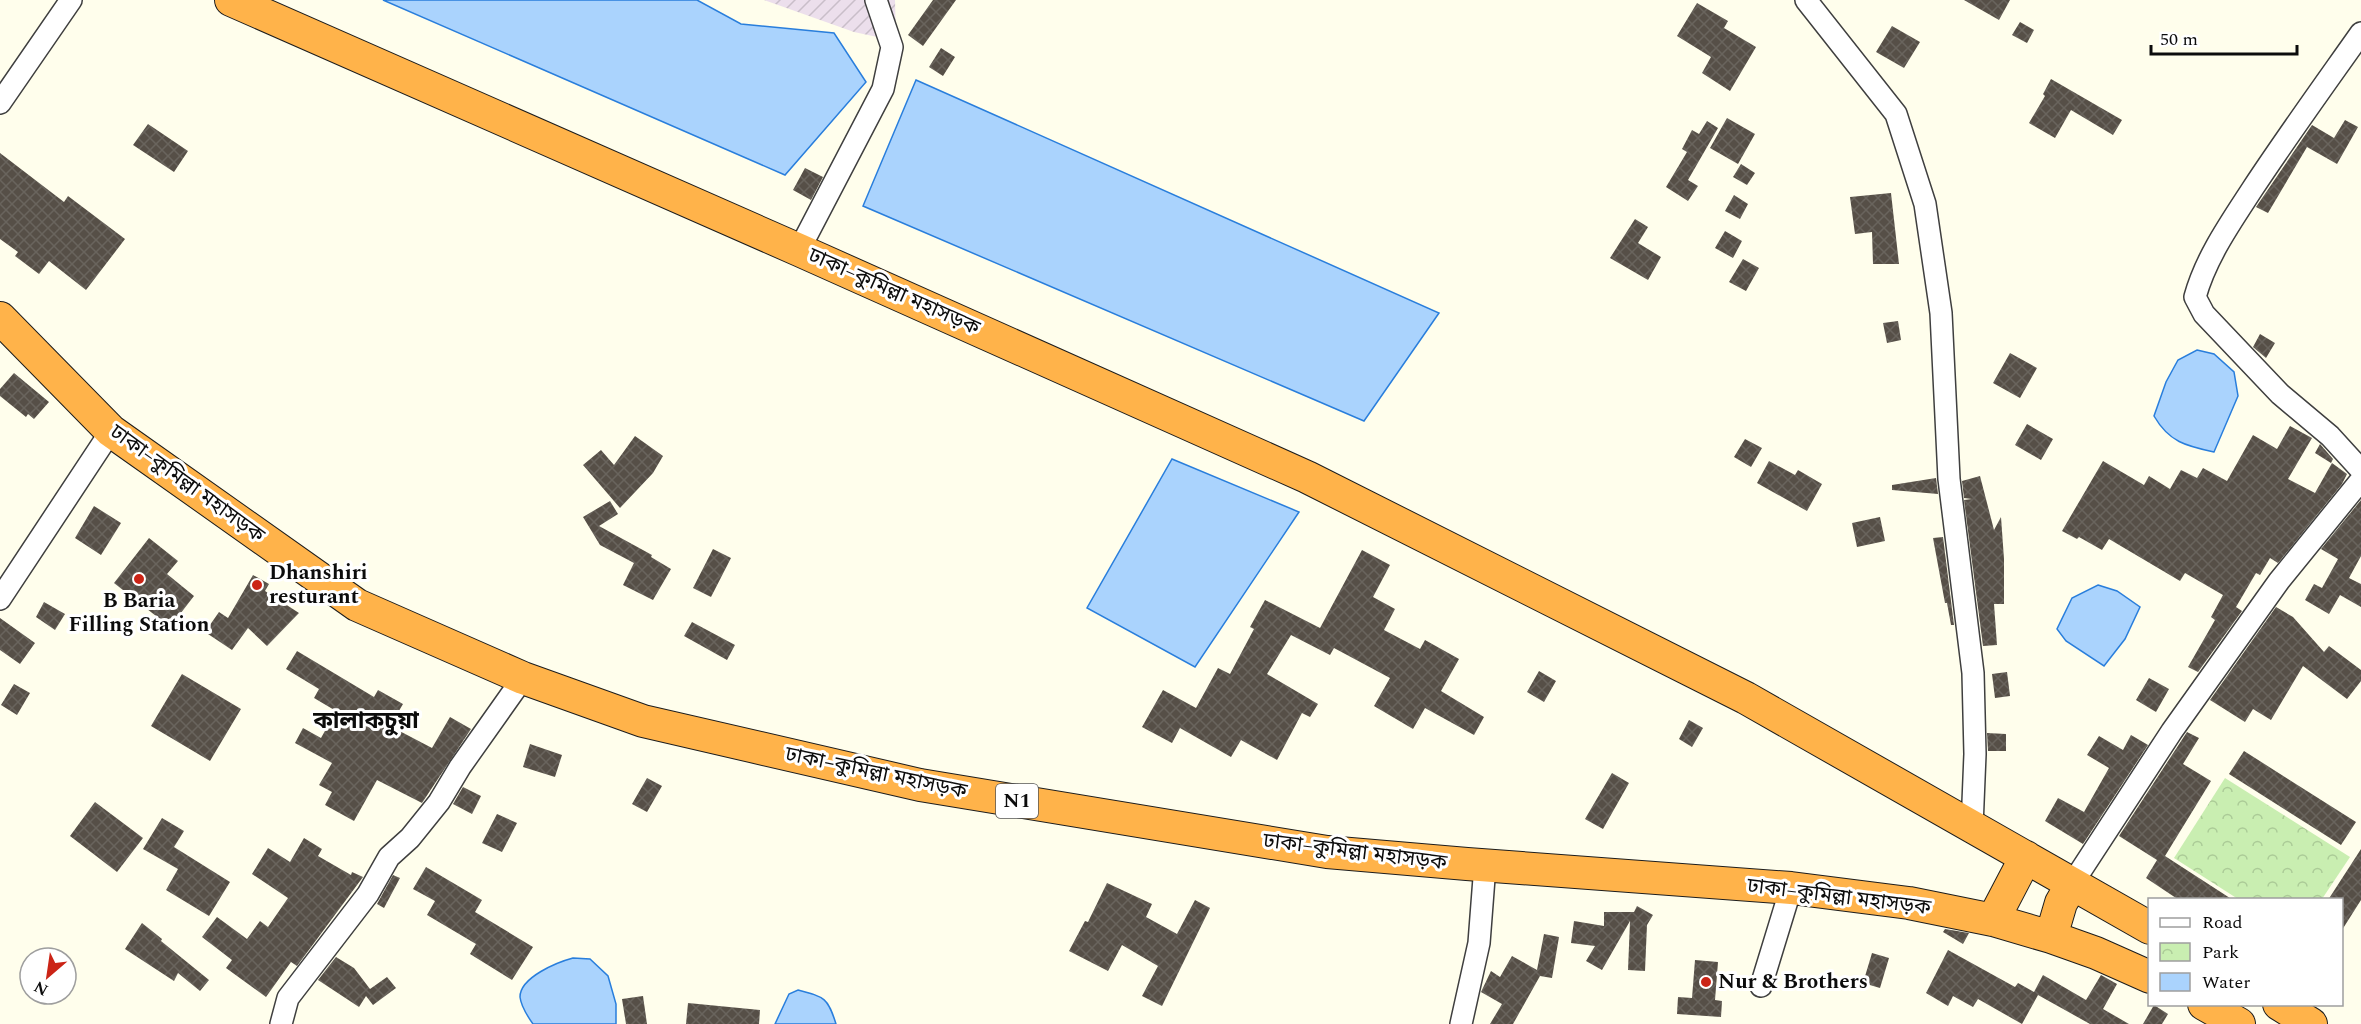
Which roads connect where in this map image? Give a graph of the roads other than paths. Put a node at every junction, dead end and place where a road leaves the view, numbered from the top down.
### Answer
1 (71, 0) edge
2 (231, 0) edge
3 (876, 0) edge
4 (1806, 0) edge
5 (2361, 33) edge
6 (0, 103) edge
7 (800, 250) junction
8 (0, 318) edge
9 (111, 431) junction
10 (2361, 470) edge
11 (2361, 480) edge
12 (0, 599) edge
13 (523, 678) junction
14 (1972, 827) junction
15 (2026, 857) junction
16 (1485, 865) junction
17 (2072, 884) junction
18 (1791, 888) junction
19 (1993, 920) junction
20 (2148, 927) edge
21 (2051, 937) junction
22 (2148, 976) edge
23 (1761, 986) dead end
24 (2206, 1006) edge
25 (2281, 1006) edge
26 (281, 1024) edge
27 (1461, 1024) edge
28 (2239, 1024) edge
29 (2312, 1024) edge

1 - 6 street
2 - 7 highway, ঢাকা–কুমিল্লা মহাসড়ক
3 - 7 street
4 - 14 street
5 - 10 street
7 - 14 highway, ঢাকা–কুমিল্লা মহাসড়ক
8 - 9 highway, ঢাকা–কুমিল্লা মহাসড়ক / N1
9 - 12 street
9 - 13 highway, ঢাকা–কুমিল্লা মহাসড়ক / N1
11 - 17 street
13 - 16 highway, ঢাকা–কুমিল্লা মহাসড়ক / N1
13 - 26 street
14 - 15 highway, ঢাকা–কুমিল্লা মহাসড়ক
15 - 17 highway, ঢাকা–কুমিল্লা মহাসড়ক
15 - 19 highway
16 - 18 highway, ঢাকা–কুমিল্লা মহাসড়ক / N1
16 - 27 street
17 - 20 highway, ঢাকা–কুমিল্লা মহাসড়ক
17 - 21 highway
18 - 19 highway, ঢাকা–কুমিল্লা মহাসড়ক / N1
18 - 23 street
19 - 21 highway, ঢাকা–কুমিল্লা মহাসড়ক / N1
21 - 22 highway, ঢাকা–কুমিল্লা মহাসড়ক / N1
24 - 28 highway
25 - 29 highway

